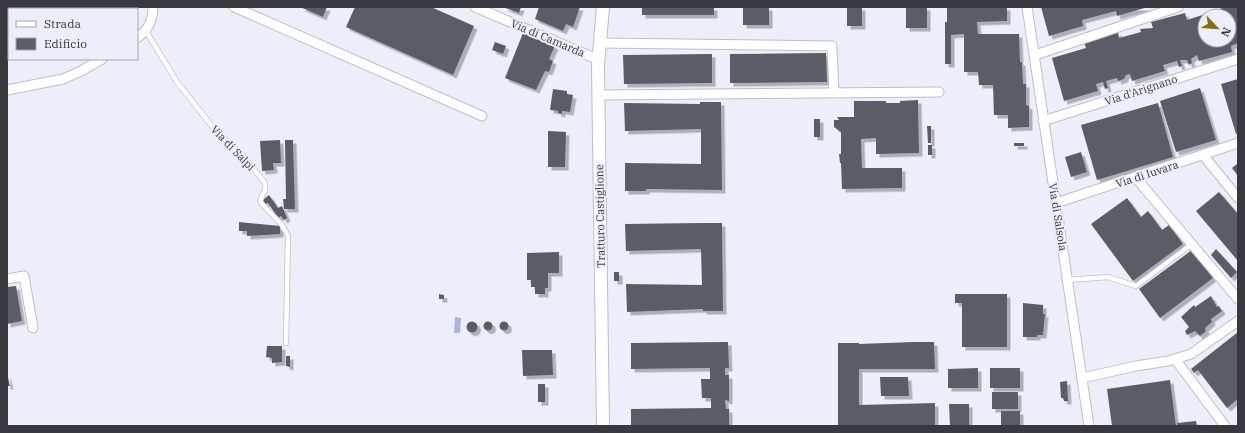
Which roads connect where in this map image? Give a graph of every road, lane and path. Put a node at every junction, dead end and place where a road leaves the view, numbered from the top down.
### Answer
1 (153, 7) edge
2 (234, 7) edge
3 (475, 7) edge
4 (603, 7) edge
5 (1027, 7) edge
6 (1178, 7) edge
7 (146, 31) junction
8 (138, 37) edge
9 (600, 43) junction
10 (1035, 55) junction
11 (1238, 59) edge
12 (100, 60) edge
13 (599, 60) junction
14 (7, 90) edge
15 (834, 92) junction
16 (939, 92) dead end
17 (599, 95) junction
18 (482, 116) dead end
19 (1043, 122) junction
20 (1238, 143) edge
21 (1203, 155) junction
22 (1136, 178) junction
23 (1238, 198) edge
24 (1056, 203) junction
25 (1192, 244) junction
26 (7, 279) edge
27 (1067, 280) junction
28 (1238, 299) edge
29 (1238, 321) edge
30 (34, 328) dead end
31 (286, 343) dead end
32 (1175, 359) junction
33 (1082, 378) junction
34 (603, 426) edge
35 (1089, 426) edge
36 (1225, 426) edge

1 - 7 street
2 - 18 street
3 - 13 street, Via di Camarda
4 - 9 street, Tratturo Castiglione
5 - 10 street, Via di Salsola
6 - 10 street
7 - 8 street
7 - 31 lane, Via di Salpi
9 - 13 street, Tratturo Castiglione
9 - 15 street
10 - 19 street, Via di Salsola
11 - 19 street, Via d'Arignano
12 - 14 street
13 - 17 street, Tratturo Castiglione
15 - 16 street
15 - 17 street
17 - 34 street, Tratturo Castiglione
19 - 24 street, Via di Salsola
20 - 21 street, Via di Iuvara
21 - 22 street, Via di Iuvara
21 - 23 street
22 - 24 street, Via di Iuvara
22 - 25 street
24 - 27 street, Via di Salsola
25 - 27 lane
25 - 28 street
26 - 30 street
27 - 33 street, Via di Salsola
29 - 32 street
32 - 33 street
32 - 36 street
33 - 35 street, Via di Salsola

